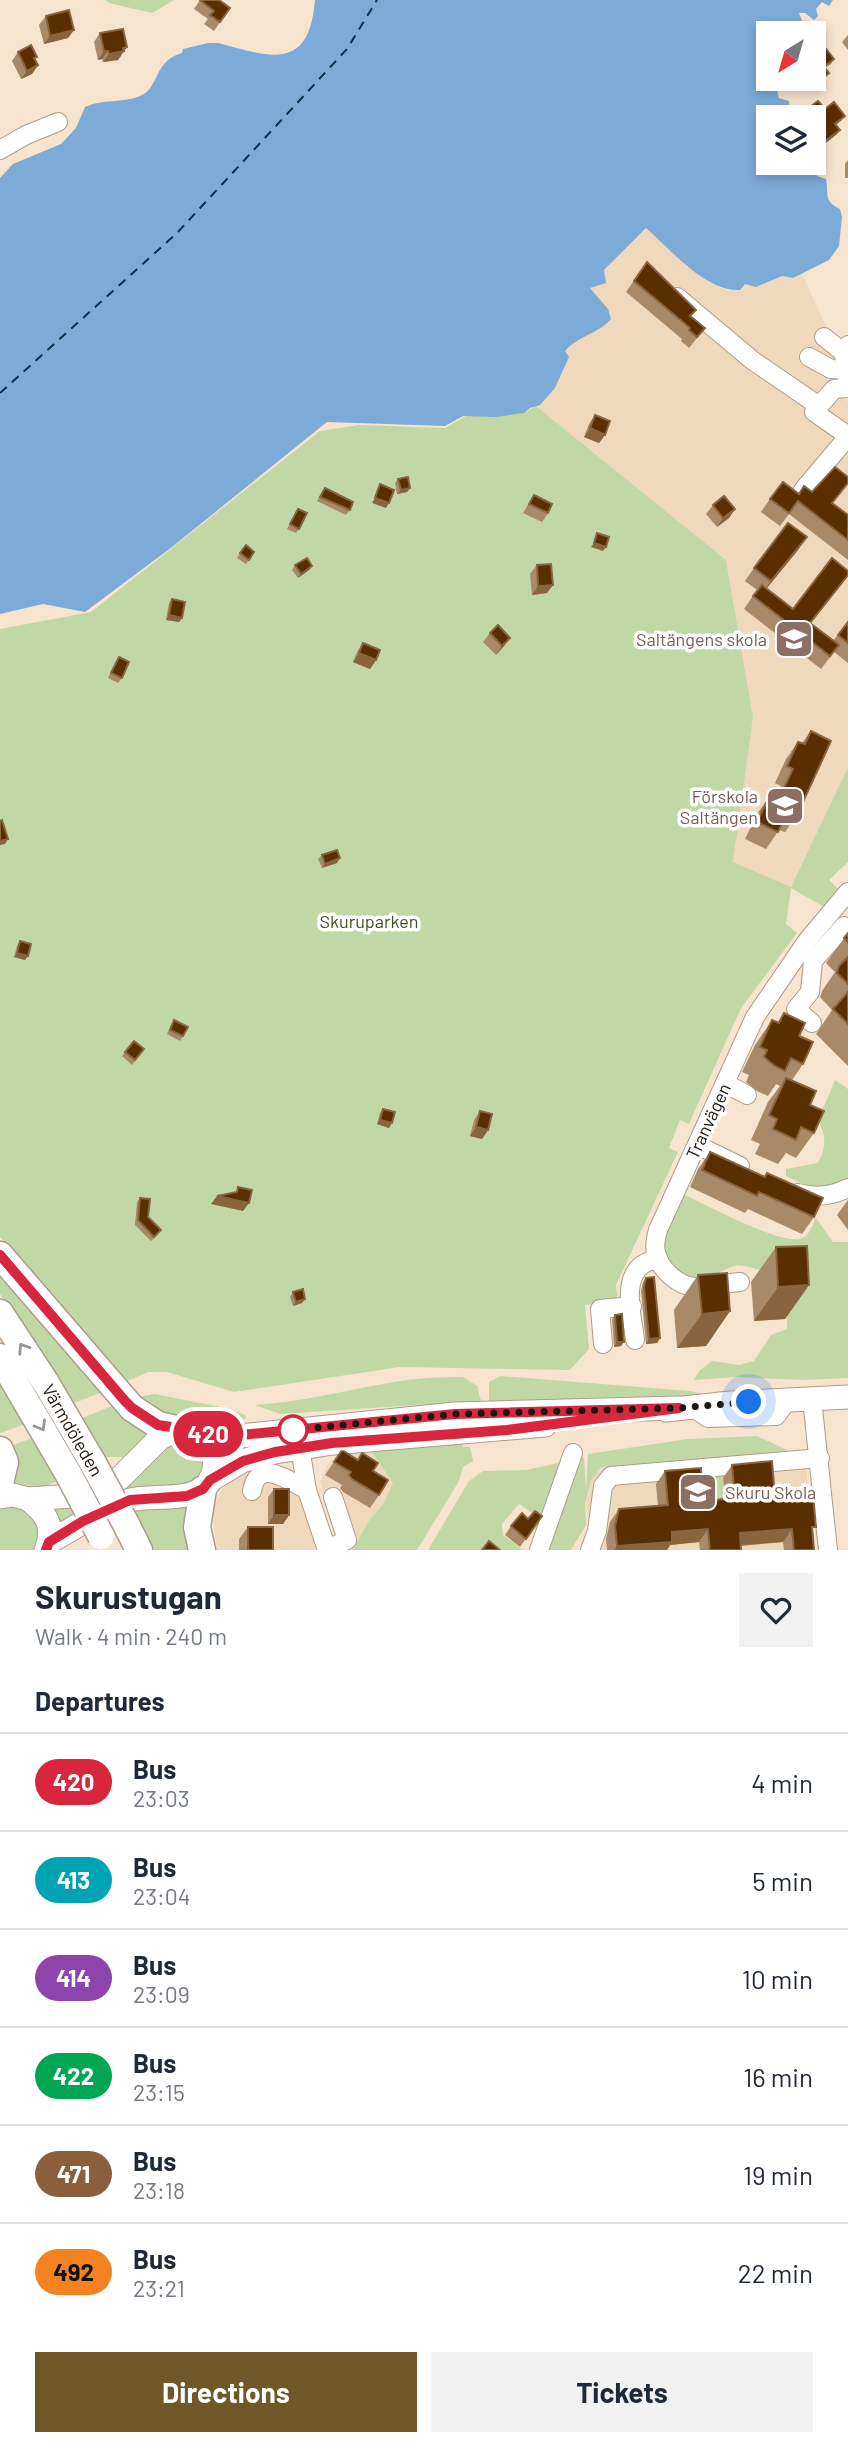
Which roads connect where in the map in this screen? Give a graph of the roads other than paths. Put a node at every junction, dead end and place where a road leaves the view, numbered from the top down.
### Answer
1 (58, 122) dead end
2 (0, 150) edge
3 (664, 282) edge
4 (824, 337) dead end
5 (809, 357) dead end
6 (847, 368) edge
7 (819, 406) junction
8 (803, 490) edge
9 (848, 892) edge
10 (830, 913) junction
11 (846, 928) edge
12 (812, 1023) dead end
13 (726, 1083) junction
14 (747, 1095) dead end
15 (697, 1145) junction
16 (760, 1175) edge
17 (785, 1187) edge
18 (848, 1188) edge
19 (0, 1255) edge
20 (657, 1258) junction
21 (740, 1282) dead end
22 (632, 1306) junction
23 (0, 1313) edge
24 (635, 1340) dead end
25 (603, 1344) dead end
26 (0, 1357) edge
27 (34, 1389) junction
28 (848, 1397) edge
29 (813, 1399) junction
30 (188, 1432) junction
31 (298, 1439) junction
32 (0, 1450) edge
33 (573, 1453) dead end
34 (820, 1458) junction
35 (0, 1483) edge
36 (206, 1485) junction
37 (307, 1490) junction
38 (252, 1491) dead end
39 (0, 1497) edge
40 (333, 1497) dead end
41 (28, 1499) junction
42 (104, 1543) edge
43 (47, 1546) edge
44 (327, 1549) edge
45 (139, 1550) edge
46 (202, 1550) edge
47 (539, 1550) edge
48 (590, 1550) edge
49 (828, 1550) edge

1 - 2 street
3 - 7 street
4 - 6 street
5 - 6 street
6 - 7 street
7 - 8 street
9 - 10 street, Tranvägen
10 - 11 street
10 - 13 street, Tranvägen
11 - 12 street
13 - 14 street
13 - 15 street, Tranvägen
15 - 16 street
15 - 20 street, Tranvägen
17 - 18 street
19 - 30 highway
20 - 21 street
20 - 22 street
22 - 24 street
22 - 25 street
27 -> 23 highway, Värmdöleden
26 - 27 highway, Värmdöleden
27 -> 42 highway, Värmdöleden, bridge
27 - 45 highway, Värmdöleden, bridge
28 - 29 main road
29 - 31 main road
29 - 34 street
30 - 31 main road
30 - 36 main road
30 - 41 main road
31 - 36 main road
31 - 37 street
32 - 35 highway
33 - 47 street
34 - 48 street
34 - 49 street
36 - 43 main road
36 - 46 highway
37 - 38 street
37 - 44 street
39 - 41 main road
40 - 44 street
41 - 43 main road

